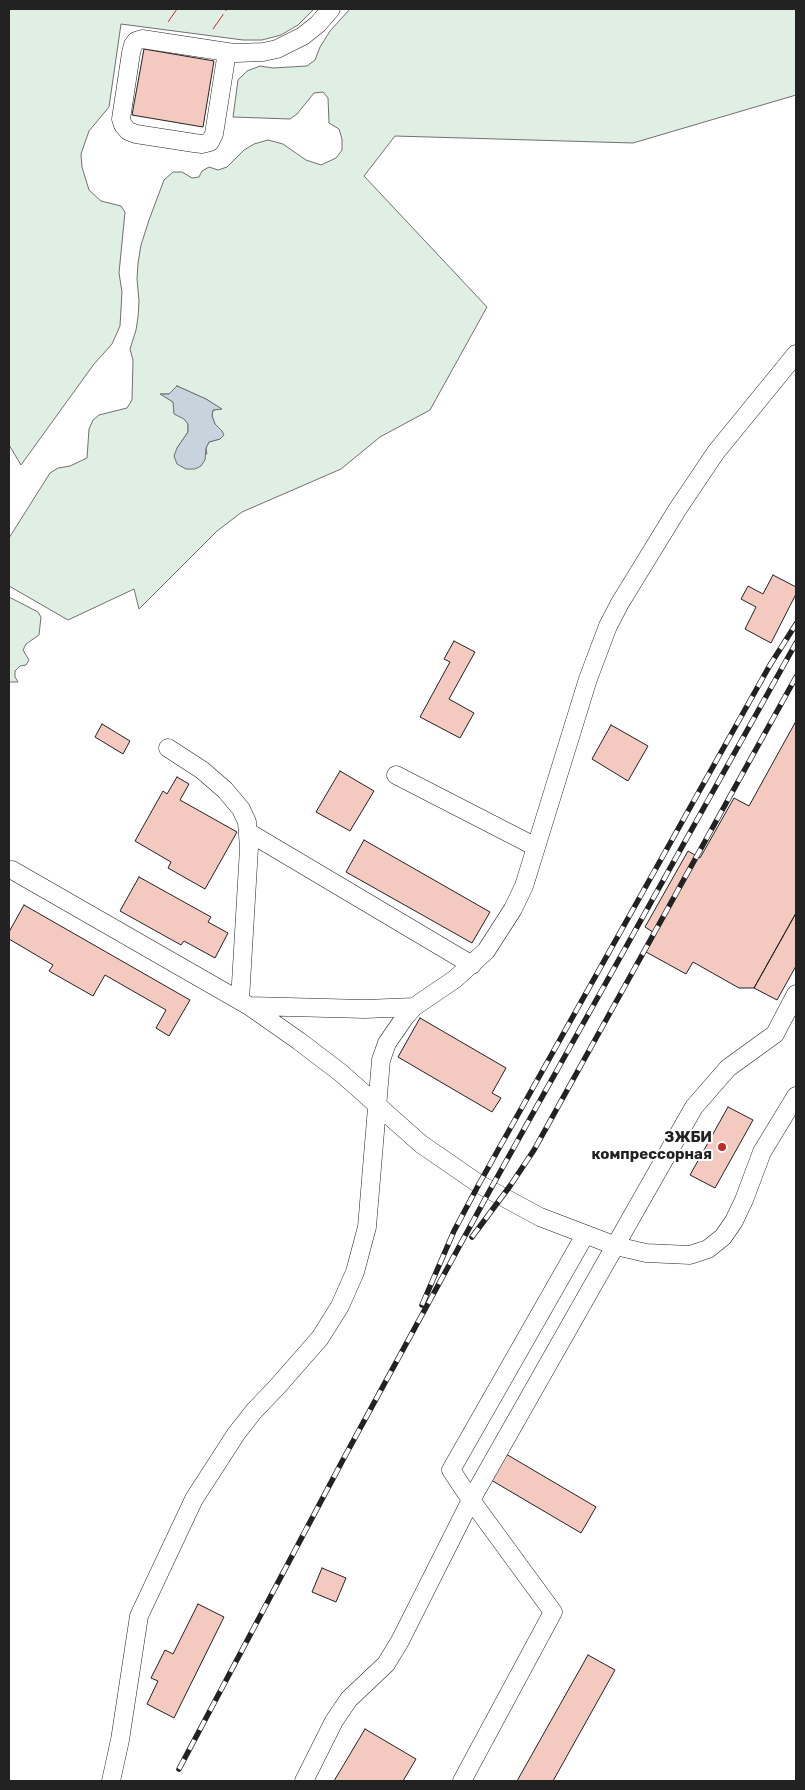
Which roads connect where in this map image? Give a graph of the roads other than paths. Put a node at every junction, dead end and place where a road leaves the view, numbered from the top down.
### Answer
1 (331, 9) edge
2 (227, 52) junction
3 (796, 354) edge
4 (168, 748) dead end
5 (396, 775) dead end
6 (248, 832) junction
7 (536, 847) junction
8 (12, 870) dead end
9 (472, 965) junction
10 (796, 994) edge
11 (244, 1003) junction
12 (414, 1007) junction
13 (796, 1096) edge
14 (377, 1104) junction
15 (585, 1235) junction
16 (616, 1246) junction
17 (471, 1500) junction
18 (111, 1781) edge
19 (304, 1781) edge
20 (462, 1781) edge

1 - 2 lane
2 - 2 lane
3 - 7 lane
4 - 6 lane
5 - 7 lane
6 - 9 lane
6 - 11 lane
7 - 9 lane
8 - 11 lane
9 - 12 lane
10 - 16 lane
11 - 12 lane
11 - 14 lane
12 - 14 lane
13 - 16 lane
14 - 15 lane
14 - 18 lane
15 - 16 lane
15 - 17 lane
16 - 17 lane
17 - 19 lane
17 - 20 lane

